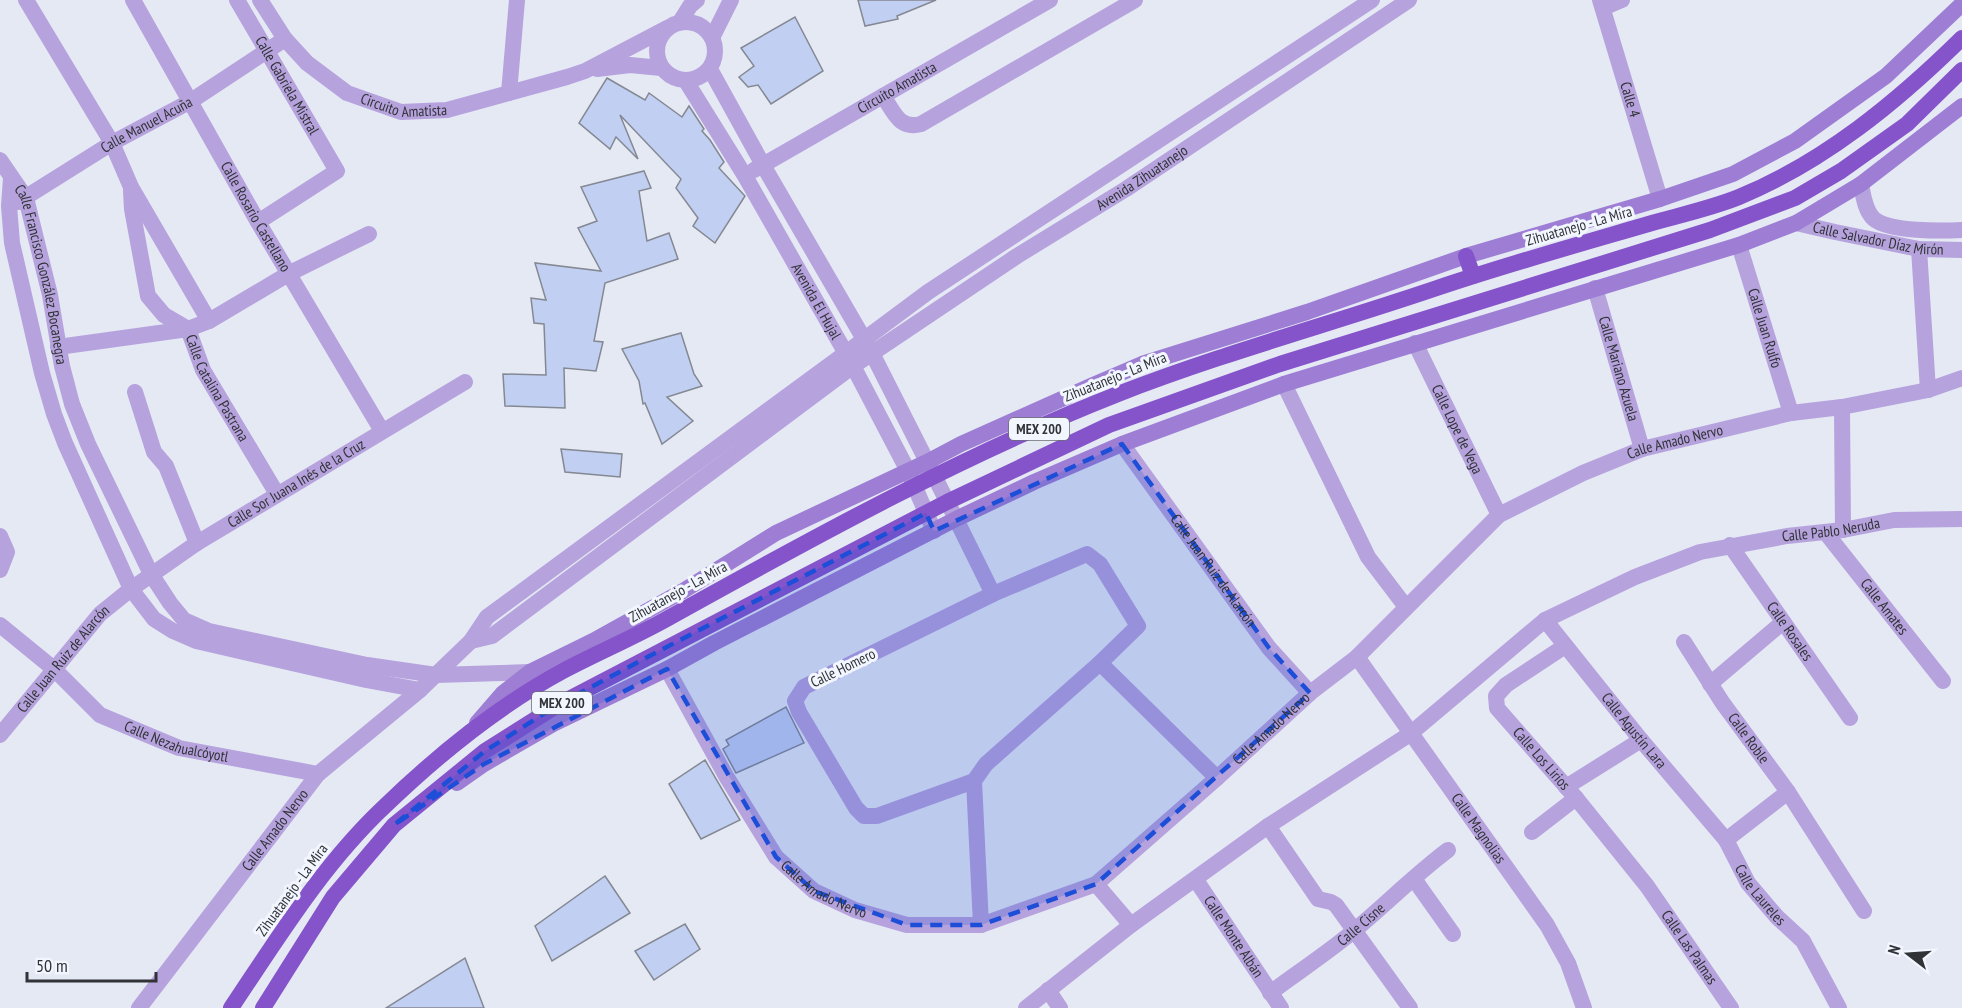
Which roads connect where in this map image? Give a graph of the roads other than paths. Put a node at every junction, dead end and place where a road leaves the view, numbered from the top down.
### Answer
1 (26, 0) edge
2 (133, 0) edge
3 (237, 0) edge
4 (260, 0) edge
5 (517, 0) edge
6 (697, 0) edge
7 (731, 0) edge
8 (1050, 0) edge
9 (1135, 0) edge
10 (1372, 0) edge
11 (1409, 0) edge
12 (1622, 0) edge
13 (1601, 4) edge
14 (1962, 4) edge
15 (673, 25) junction
16 (713, 36) junction
17 (1962, 38) edge
18 (285, 39) junction
19 (267, 51) junction
20 (661, 68) junction
21 (710, 69) junction
22 (1962, 70) edge
23 (585, 71) junction
24 (686, 81) junction
25 (509, 93) junction
26 (883, 96) junction
27 (191, 101) junction
28 (1962, 106) edge
29 (112, 143) junction
30 (0, 160) edge
31 (763, 165) junction
32 (746, 176) junction
33 (11, 178) junction
34 (1861, 184) junction
35 (131, 187) junction
36 (26, 198) junction
37 (1660, 199) junction
38 (5, 207) edge
39 (258, 222) junction
40 (1796, 223) junction
41 (1962, 230) edge
42 (369, 234) dead end
43 (1010, 238) junction
44 (6, 243) edge
45 (38, 243) junction
46 (1739, 244) junction
47 (1919, 249) junction
48 (1962, 250) edge
49 (1017, 256) junction
50 (1466, 256) junction
51 (290, 273) junction
52 (1473, 276) junction
53 (1595, 288) junction
54 (208, 321) junction
55 (188, 329) junction
56 (1415, 343) junction
57 (58, 346) junction
58 (867, 346) junction
59 (849, 359) junction
60 (1962, 378) edge
61 (465, 382) dead end
62 (1284, 384) junction
63 (1928, 390) junction
64 (135, 392) dead end
65 (1842, 407) junction
66 (1791, 413) junction
67 (382, 431) junction
68 (1122, 444) junction
69 (1642, 449) junction
70 (931, 470) junction
71 (908, 471) junction
72 (914, 488) junction
73 (278, 494) junction
74 (947, 502) junction
75 (926, 513) junction
76 (1499, 515) junction
77 (956, 519) junction
78 (1962, 519) edge
79 (934, 531) junction
80 (1834, 532) junction
81 (0, 536) edge
82 (196, 543) junction
83 (1730, 545) junction
84 (0, 570) edge
85 (151, 574) junction
86 (131, 589) junction
87 (993, 594) junction
88 (1406, 607) junction
89 (1545, 620) junction
90 (1783, 622) junction
91 (0, 625) edge
92 (1684, 642) dead end
93 (1565, 646) junction
94 (1357, 657) junction
95 (1100, 663) junction
96 (54, 669) junction
97 (667, 669) junction
98 (530, 672) junction
99 (436, 675) junction
100 (1943, 681) dead end
101 (1710, 684) junction
102 (420, 690) junction
103 (1310, 693) junction
104 (1851, 718) dead end
105 (469, 732) junction
106 (1410, 734) junction
107 (0, 735) edge
108 (1641, 740) junction
109 (318, 774) junction
110 (1217, 778) junction
111 (974, 781) junction
112 (1788, 792) junction
113 (1571, 793) junction
114 (394, 825) junction
115 (1268, 826) junction
116 (1532, 832) dead end
117 (1726, 840) junction
118 (1448, 849) dead end
119 (1414, 879) junction
120 (1196, 880) junction
121 (1096, 884) junction
122 (1647, 886) joint
123 (1864, 911) dead end
124 (981, 925) junction
125 (1131, 925) junction
126 (1354, 931) junction
127 (1453, 934) dead end
128 (1047, 990) junction
129 (1269, 993) junction
130 (138, 1008) edge
131 (231, 1008) edge
132 (263, 1008) edge
133 (1026, 1008) edge
134 (1060, 1008) edge
135 (1281, 1008) edge
136 (1410, 1008) edge
137 (1584, 1008) edge
138 (1731, 1008) edge
139 (1839, 1008) edge

1 - 29 street, Calle Catalina Pastrana
2 - 27 street, Calle Rosario Castellano
3 - 19 street, Calle Gabriela Mistral
4 - 18 street, Circuito Amatista
5 - 25 street
6 - 15 street, Circuito Amatista
7 - 16 street
8 - 26 street, Circuito Amatista
9 - 26 street
10 - 43 street, Avenida Zihuatanejo
11 - 49 street, Avenida Zihuatanejo
12 - 13 street
13 - 37 street, Calle 4
14 - 37 main road
15 - 16 street
15 - 20 street
15 - 23 street, Circuito Amatista
16 - 21 street
17 - 52 highway, Zihuatanejo - La Mira / MEX 200
18 - 19 street, Calle Manuel Acuña
18 - 25 street, Circuito Amatista
19 - 27 street, Calle Manuel Acuña
19 - 39 street, Calle Gabriela Mistral
20 - 23 street, Circuito Amatista
20 - 24 street
21 - 24 street
21 - 31 street, Avenida El Hujal
22 - 74 highway, MEX 200
23 - 25 street, Circuito Amatista
24 - 32 street, Avenida El Hujal
26 - 31 street, Circuito Amatista
27 - 29 street, Calle Manuel Acuña
27 - 39 street, Calle Rosario Castellano
28 - 34 main road
29 - 35 street, Calle Catalina Pastrana
29 - 36 street, Calle Manuel Acuña
30 - 33 street
31 - 32 street, Circuito Amatista
31 - 58 street, Avenida El Hujal
32 - 59 street, Avenida El Hujal
33 - 36 street, Calle Francisco González Bocanegra
33 - 38 street, Calle Francisco González Bocanegra
34 - 40 main road
34 - 41 street, Calle Salvador Díaz Mirón
35 - 54 street, Calle Catalina Pastrana
35 - 55 street, Calle Catalina Pastrana
36 - 38 street, Calle Manuel Acuña
36 - 45 street, Calle Francisco González Bocanegra
37 - 50 main road
38 - 44 street, Calle Francisco González Bocanegra
39 - 51 street, Calle Rosario Castellano
40 - 46 main road
40 - 47 street, Calle Salvador Díaz Mirón
42 - 51 street
43 - 49 street
43 - 58 street, Avenida Zihuatanejo
44 - 45 street
44 - 86 street, Calle Francisco González Bocanegra
45 - 57 street, Calle Francisco González Bocanegra
46 - 53 main road
46 - 66 street, Calle Juan Rulfo
47 - 48 street, Calle Salvador Díaz Mirón
47 - 63 street
49 - 58 street, Avenida Zihuatanejo
50 - 52 highway
50 - 70 main road
51 - 54 street
51 - 67 street, Calle Rosario Castellano
52 - 70 highway, Zihuatanejo - La Mira / MEX 200
53 - 56 main road
53 - 69 street, Calle Mariano Azuela
54 - 55 street
55 - 57 street
55 - 73 street, Calle Catalina Pastrana
56 - 62 main road
56 - 76 street, Calle Lope de Vega
57 - 85 street, Calle Francisco González Bocanegra
58 - 59 street, Calle Amado Nervo
58 - 70 street, Avenida El Hujal
59 - 71 street, Avenida El Hujal
59 - 99 street, Calle Amado Nervo
60 - 63 street, Calle Amado Nervo
61 - 67 street, Calle Sor Juana Inés de la Cruz
62 - 68 main road
62 - 88 street
63 - 65 street, Calle Amado Nervo
64 - 82 street
65 - 66 street, Calle Amado Nervo
65 - 80 street
66 - 69 street, Calle Amado Nervo
67 - 73 street, Calle Sor Juana Inés de la Cruz
68 - 77 main road
68 - 103 street, Calle Juan Ruiz de Alarcón
69 - 76 street, Calle Amado Nervo
70 - 71 main road
70 - 72 highway, Zihuatanejo - La Mira / MEX 200
70 - 74 street, Avenida El Hujal
71 - 72 street, Avenida El Hujal
71 - 98 main road
72 - 75 street, Avenida El Hujal
72 - 105 highway, Zihuatanejo - La Mira / MEX 200
73 - 82 street, Calle Sor Juana Inés de la Cruz
74 - 75 highway, MEX 200
74 - 77 street, Avenida El Hujal
75 - 79 street, Avenida El Hujal
75 - 114 highway, MEX 200
76 - 88 street, Calle Amado Nervo
77 - 79 main road
77 - 87 street, Avenida El Hujal
78 - 80 street, Calle Pablo Neruda
79 - 97 main road
80 - 83 street, Calle Pablo Neruda
80 - 100 street, Calle Amates
81 - 84 street
82 - 85 street, Calle Sor Juana Inés de la Cruz
83 - 89 street, Calle Pablo Neruda
83 - 90 street, Calle Rosales
85 - 86 street, Calle Sor Juana Inés de la Cruz
85 - 99 street, Calle Francisco González Bocanegra
86 - 96 street, Calle Juan Ruiz de Alarcón
86 - 102 street, Calle Francisco González Bocanegra
87 - 95 street, Calle Homero
87 - 111 street, Calle Homero
88 - 94 street, Calle Amado Nervo
89 - 93 street, Calle Agustín Lara
89 - 106 street, Calle Pablo Neruda
90 - 101 street
90 - 104 street, Calle Rosales
91 - 96 street, Calle Nezahualcóyotl
92 - 101 street, Calle Roble
93 - 108 street, Calle Agustín Lara
93 - 113 street, Calle Los Lirios
94 - 103 street, Calle Amado Nervo
94 - 106 street, Calle Magnolias
95 - 110 street
95 - 111 street, Calle Homero
96 - 107 street, Calle Juan Ruiz de Alarcón
96 - 109 street, Calle Nezahualcóyotl
97 - 114 main road
97 - 124 street, Calle Amado Nervo
98 - 99 street, Calle Francisco González Bocanegra
98 - 105 main road
99 - 102 street, Calle Amado Nervo
101 - 112 street, Calle Roble
102 - 109 street, Calle Amado Nervo
103 - 110 street, Calle Amado Nervo
105 - 131 highway, Zihuatanejo - La Mira / MEX 200
106 - 115 street, Calle Pablo Neruda
106 - 137 street, Calle Magnolias
108 - 113 street
108 - 117 street, Calle Agustín Lara
109 - 130 street, Calle Amado Nervo
110 - 121 street, Calle Amado Nervo
111 - 124 street
112 - 117 street
112 - 123 street, Calle Roble
113 - 116 street
113 - 122 street, Calle Los Lirios
114 - 132 highway, MEX 200
115 - 120 street, Calle Pablo Neruda
115 - 126 street
117 - 139 street, Calle Laureles
118 - 119 street, Calle Cisne
119 - 126 street, Calle Cisne
119 - 127 street
120 - 125 street, Calle Pablo Neruda
120 - 129 street, Calle Monte Albán
121 - 124 street, Calle Amado Nervo
121 - 125 street
122 - 138 street, Calle Las Palmas
125 - 128 street, Calle Pablo Neruda
126 - 129 street, Calle Cisne
126 - 136 street
128 - 133 street, Calle Pablo Neruda
128 - 134 street
129 - 135 street, Calle Monte Albán

